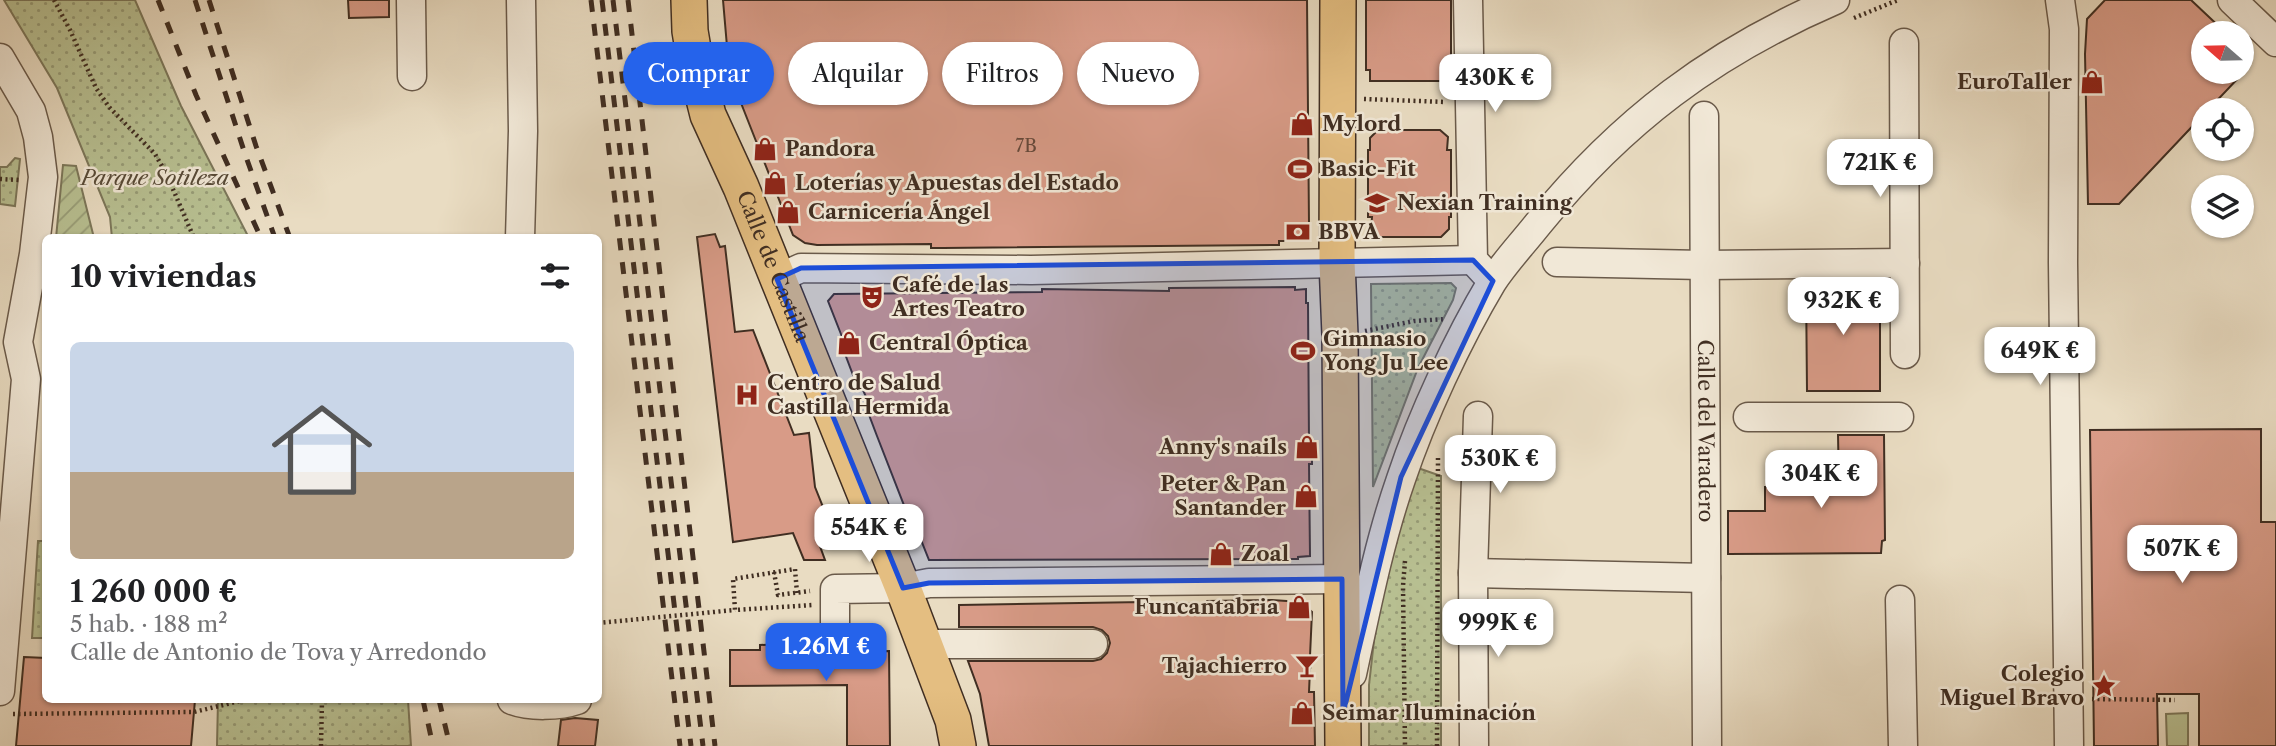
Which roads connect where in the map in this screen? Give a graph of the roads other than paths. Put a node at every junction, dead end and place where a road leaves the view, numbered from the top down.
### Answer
1 (411, 0) edge
2 (521, 0) edge
3 (690, 0) edge
4 (1338, 0) edge
5 (1468, 0) edge
6 (2060, 0) edge
7 (2074, 0) edge
8 (2232, 0) edge
9 (1840, 10) edge
10 (2064, 29) junction
11 (2276, 42) edge
12 (1904, 43) dead end
13 (0, 58) edge
14 (412, 76) dead end
15 (1704, 116) dead end
16 (520, 234) edge
17 (1472, 260) junction
18 (1337, 262) junction
19 (1557, 262) dead end
20 (1905, 263) junction
21 (1703, 265) junction
22 (777, 279) junction
23 (1493, 281) junction
24 (9, 340) edge
25 (1905, 354) dead end
26 (1478, 416) dead end
27 (1899, 416) dead end
28 (1748, 417) dead end
29 (1474, 573) junction
30 (1706, 578) junction
31 (1342, 579) junction
32 (903, 588) junction
33 (1900, 600) dead end
34 (925, 644) junction
35 (1093, 644) dead end
36 (835, 650) dead end
37 (6, 702) edge
38 (522, 703) edge
39 (568, 703) edge
40 (1343, 730) edge
41 (958, 746) edge
42 (1474, 746) edge
43 (1707, 746) edge
44 (1903, 746) edge
45 (2069, 746) edge

1 - 14 street
2 - 16 street
3 - 22 main road, Calle de Castilla
4 - 18 main road
5 - 17 street
6 - 10 street
7 - 10 street
8 - 11 street
9 - 23 street
10 - 45 street
12 - 20 street
13 - 24 street
15 - 21 street, Calle del Varadero
17 - 18 street
17 - 23 street
18 - 22 street
18 - 31 main road
19 - 21 street
20 - 21 street
20 - 25 street
21 - 30 street, Calle del Varadero
22 - 32 main road, Calle de Castilla
23 - 40 street
24 - 37 street
26 - 29 street
27 - 28 street
29 - 30 street
29 - 42 street
30 - 43 street, Calle del Varadero
31 - 32 street
31 - 40 main road
32 - 34 main road, Calle de Castilla
32 - 36 street
33 - 44 street
34 - 35 street
34 - 41 main road, Calle de Castilla
38 - 39 street

